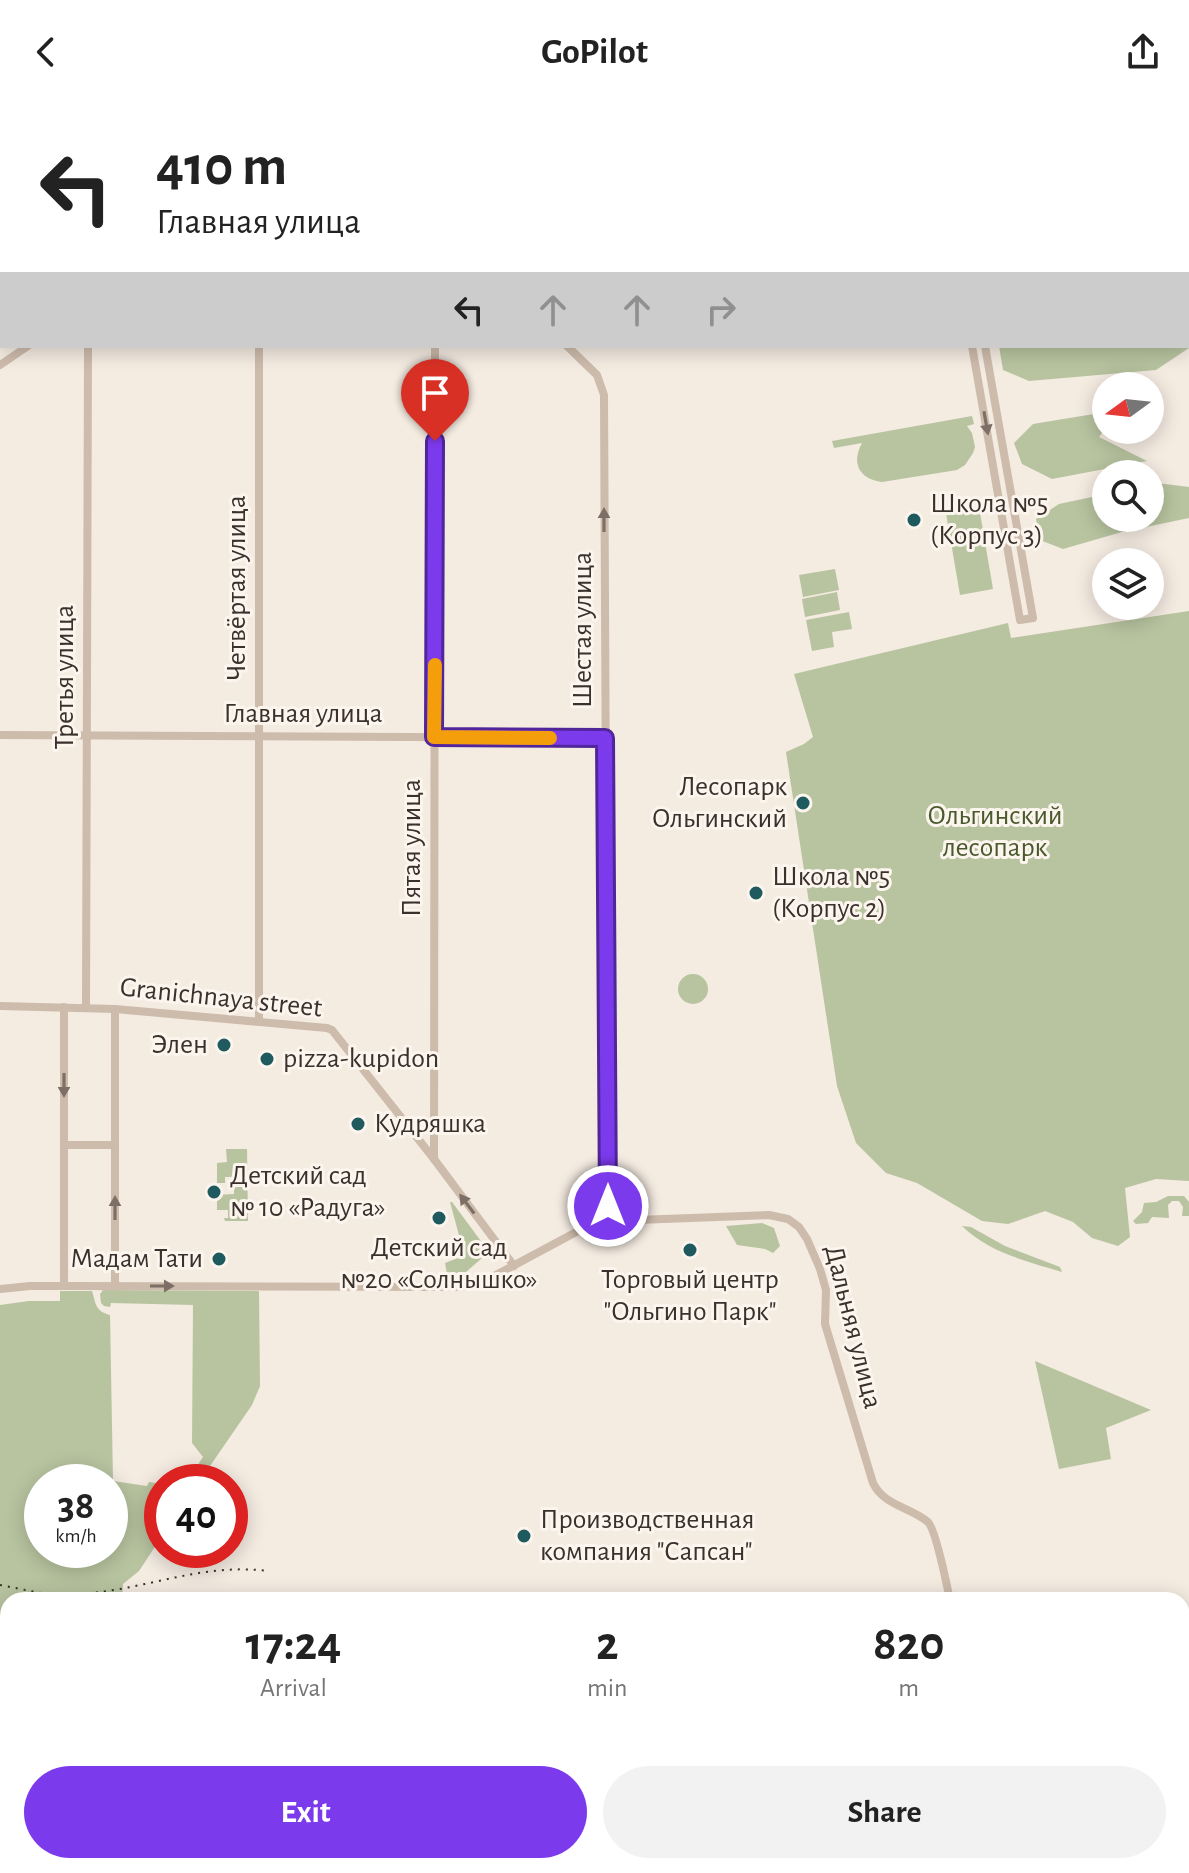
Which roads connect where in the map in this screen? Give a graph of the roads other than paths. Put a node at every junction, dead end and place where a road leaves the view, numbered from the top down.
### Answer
1 (25, 348) edge
2 (88, 348) edge
3 (259, 348) edge
4 (435, 348) edge
5 (569, 348) edge
6 (972, 348) edge
7 (985, 348) edge
8 (0, 365) edge
9 (0, 735) edge
10 (87, 735) junction
11 (259, 736) junction
12 (434, 737) junction
13 (605, 738) junction
14 (0, 1006) edge
15 (64, 1007) junction
16 (86, 1008) junction
17 (115, 1009) junction
18 (259, 1022) junction
19 (64, 1145) junction
20 (115, 1145) junction
21 (434, 1159) junction
22 (608, 1215) junction
23 (514, 1266) junction
24 (64, 1286) junction
25 (115, 1286) junction
26 (0, 1289) edge
27 (948, 1592) edge

1 - 8 street
2 - 10 street, Третья улица
3 - 11 street, Четвёртая улица
4 - 12 street, Пятая улица
13 -> 5 street, Шестая улица
6 -> 7 street
9 - 10 street, Главная улица
10 - 11 street, Главная улица
10 - 16 street, Третья улица
11 - 12 street, Главная улица
11 - 18 street, Четвёртая улица
12 - 13 street, Главная улица
12 - 21 street, Пятая улица
13 - 22 street, Шестая улица
14 - 15 street, Granichnaya street
15 - 16 street, Granichnaya street
15 -> 19 street
16 - 17 street, Granichnaya street
17 - 18 street, Granichnaya street
17 - 20 street
18 - 21 street, Granichnaya street
19 - 20 street
19 - 24 street
25 -> 20 street
23 -> 21 street, Granichnaya street
22 - 23 street
22 - 27 street, Дальняя улица
25 -> 23 street
24 - 25 street
24 - 26 street

